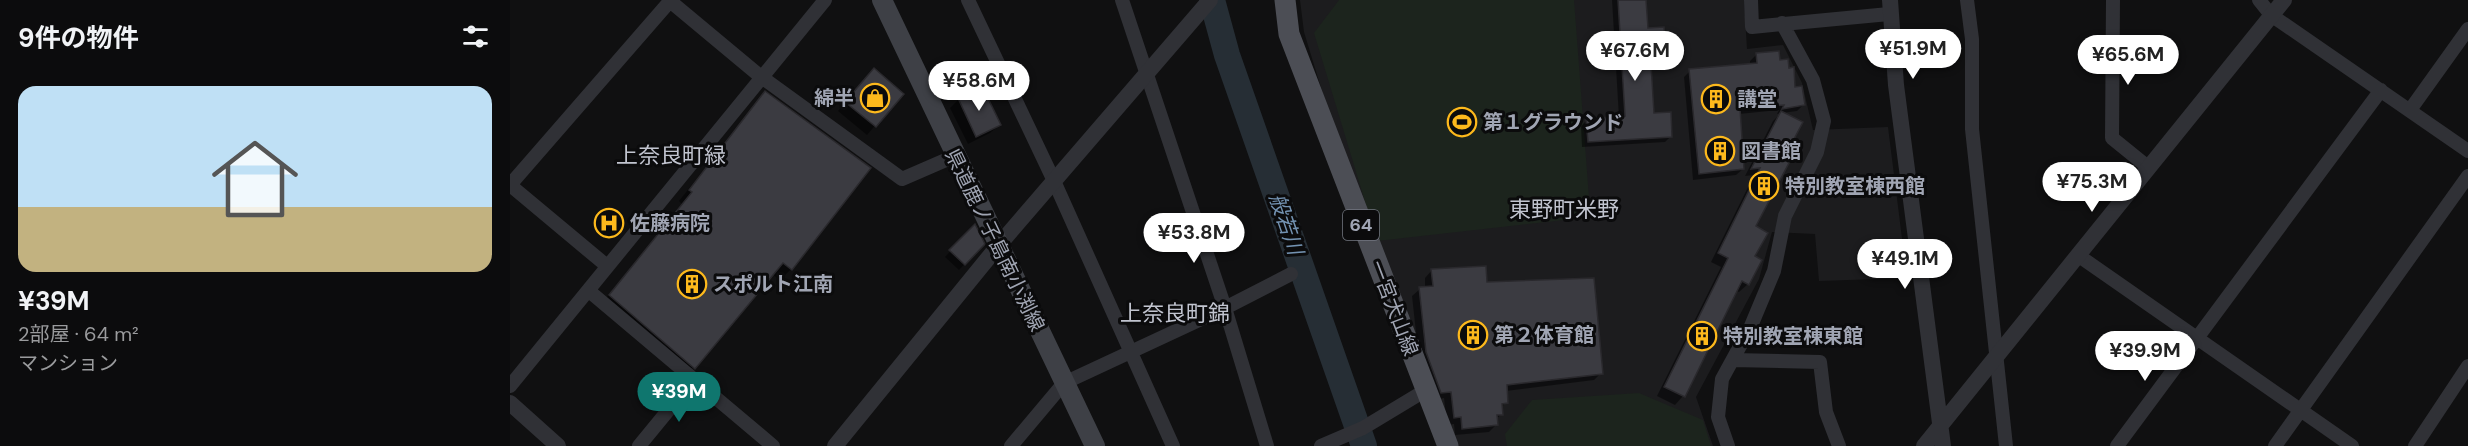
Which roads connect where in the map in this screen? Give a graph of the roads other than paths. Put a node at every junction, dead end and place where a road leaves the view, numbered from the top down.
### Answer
1 (825, 0) edge
2 (882, 0) edge
3 (968, 0) edge
4 (1122, 0) edge
5 (1210, 0) edge
6 (1285, 0) edge
7 (1750, 0) edge
8 (1967, 0) edge
9 (2113, 0) edge
10 (2259, 0) edge
11 (2284, 0) edge
12 (670, 1) edge
13 (1890, 7) edge
14 (2271, 15) junction
15 (1782, 23) junction
16 (2468, 28) edge
17 (1146, 73) junction
18 (760, 76) junction
19 (2382, 90) junction
20 (2410, 110) junction
21 (2468, 151) edge
22 (955, 156) junction
23 (2149, 168) junction
24 (2468, 176) edge
25 (1054, 181) junction
26 (510, 185) edge
27 (998, 246) junction
28 (2079, 256) junction
29 (608, 266) junction
30 (1291, 274) dead end
31 (588, 291) junction
32 (1225, 308) junction
33 (2198, 337) junction
34 (1129, 353) junction
35 (1997, 356) junction
36 (1733, 360) junction
37 (2468, 366) edge
38 (694, 379) junction
39 (1064, 383) junction
40 (510, 386) edge
41 (1426, 390) junction
42 (510, 403) edge
43 (2300, 410) junction
44 (1940, 426) junction
45 (558, 446) edge
46 (639, 446) edge
47 (773, 446) edge
48 (835, 446) edge
49 (1011, 446) edge
50 (1095, 446) edge
51 (1173, 446) edge
52 (1268, 446) edge
53 (1321, 446) edge
54 (1448, 446) edge
55 (1728, 446) edge
56 (1839, 446) edge
57 (1924, 446) edge
58 (1943, 446) edge
59 (2006, 446) edge
60 (2117, 446) edge
61 (2275, 446) edge
62 (2352, 446) edge
63 (2415, 446) edge

1 - 18 street
2 - 22 main road, 県道鹿ノ子島南小渕線
3 - 25 street
4 - 17 street
5 - 17 street
6 - 41 main road, 一宮犬山線 / 64
7 - 15 street
8 - 35 street
9 - 23 street
10 - 14 street
11 - 14 street
12 - 18 street
12 - 26 street
13 - 15 street
13 - 44 street
14 - 19 street
14 - 23 street
15 - 36 street
16 - 20 street
17 - 25 street
17 - 32 street
18 - 22 street
18 - 29 street
19 - 20 street
19 - 33 street
20 - 21 street
22 - 27 main road, 県道鹿ノ子島南小渕線
23 - 28 street
24 - 43 street
25 - 27 street
25 - 34 street
26 - 29 street
27 - 39 main road, 県道鹿ノ子島南小渕線
27 - 48 street
28 - 33 street
28 - 35 street
29 - 31 street
30 - 32 street
31 - 38 street
31 - 40 street
32 - 34 street
32 - 52 street
33 - 43 street
33 - 60 street
34 - 39 street
34 - 51 street
35 - 44 street
35 - 59 street
36 - 55 street
36 - 56 street
37 - 63 street
38 - 46 street
38 - 47 street
39 - 49 street
39 - 50 main road, 県道鹿ノ子島南小渕線
41 - 53 street
41 - 54 main road, 一宮犬山線 / 64
42 - 45 street
43 - 61 street
43 - 62 street
44 - 57 street
44 - 58 street

